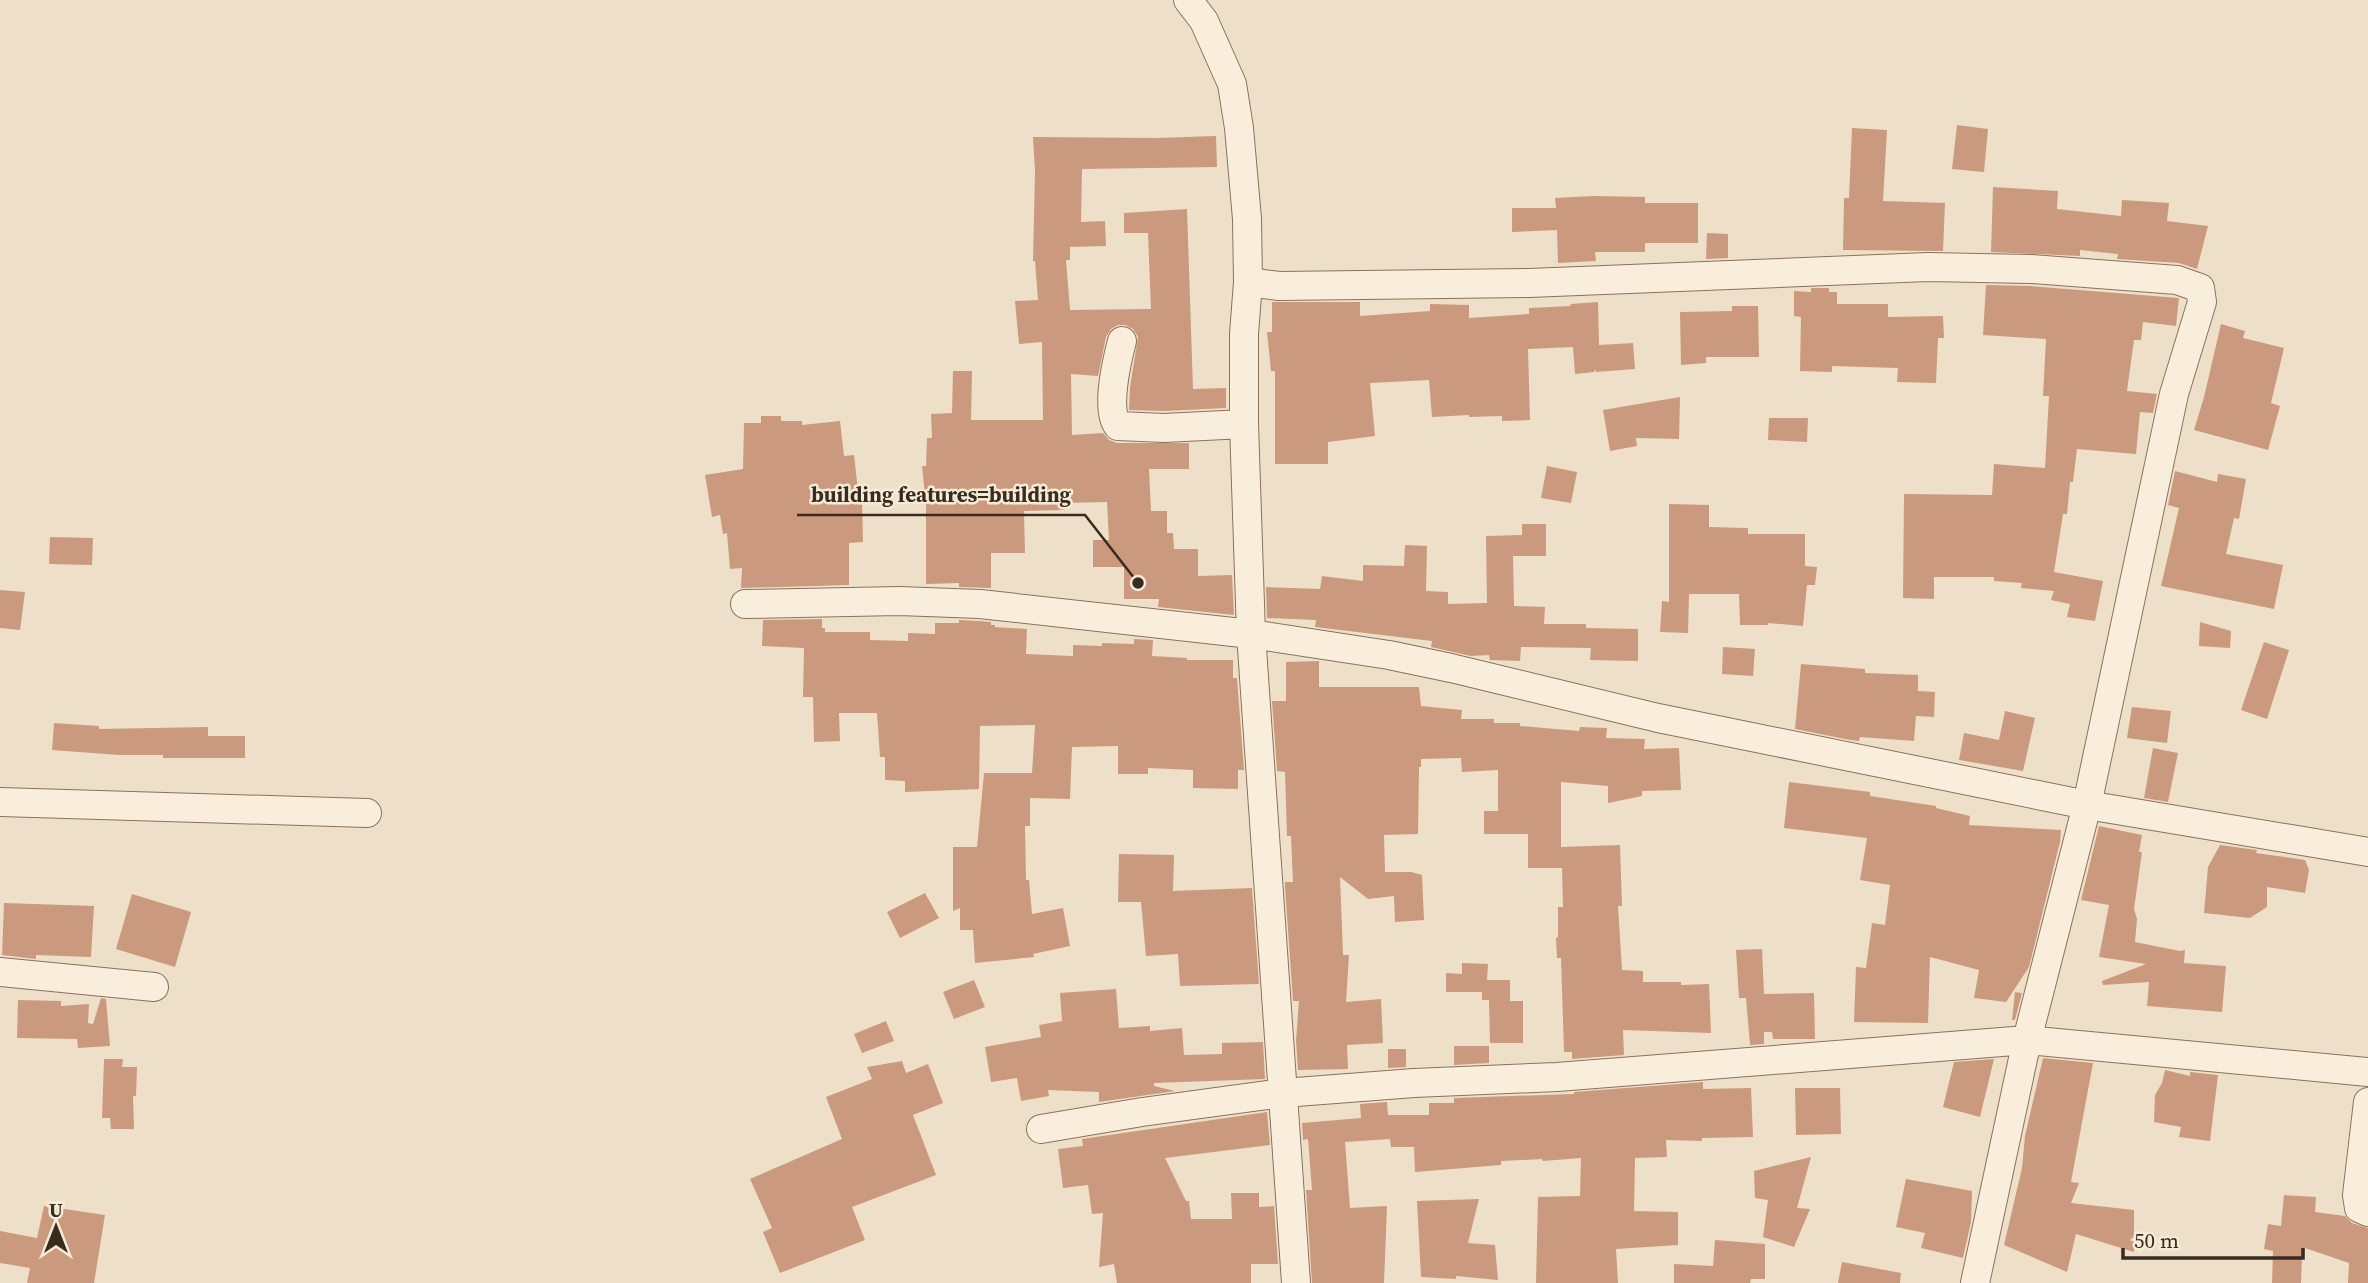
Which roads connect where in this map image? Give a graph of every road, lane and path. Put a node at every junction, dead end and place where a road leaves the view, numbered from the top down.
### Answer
1 (1188, 0) edge
2 (1248, 282) junction
3 (1122, 341) dead end
4 (1244, 424) junction
5 (745, 604) dead end
6 (1251, 634) junction
7 (0, 802) edge
8 (2087, 805) junction
9 (367, 813) dead end
10 (2368, 852) edge
11 (0, 972) edge
12 (154, 987) dead end
13 (2028, 1040) junction
14 (2368, 1072) edge
15 (1283, 1093) junction
16 (2368, 1102) edge
17 (1041, 1129) dead end
18 (2368, 1212) edge
19 (1296, 1283) edge
20 (1979, 1283) edge

1 - 2 street
2 - 4 street
2 - 8 street
3 - 4 street
4 - 6 street
5 - 6 street
6 - 8 street
6 - 15 street
7 - 9 street
8 - 10 street
8 - 13 street
11 - 12 street
13 - 14 street
13 - 15 street
13 - 20 street
15 - 17 street
15 - 19 street
16 - 18 street

